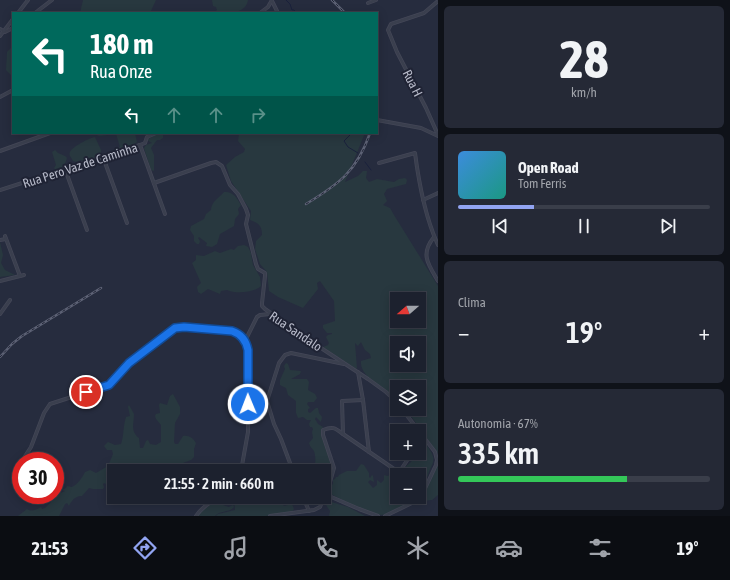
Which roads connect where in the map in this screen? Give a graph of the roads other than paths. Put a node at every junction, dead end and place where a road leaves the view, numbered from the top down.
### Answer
1 (28, 0) edge
2 (52, 0) edge
3 (272, 0) edge
4 (376, 0) edge
5 (438, 1) edge
6 (368, 4) dead end
7 (19, 12) edge
8 (36, 12) edge
9 (261, 12) edge
10 (278, 12) edge
11 (12, 20) edge
12 (0, 29) edge
13 (12, 29) edge
14 (3, 32) junction
15 (0, 36) edge
16 (12, 91) edge
17 (0, 97) edge
18 (378, 120) edge
19 (47, 134) edge
20 (154, 134) edge
21 (438, 135) edge
22 (140, 145) junction
23 (0, 151) edge
24 (103, 157) junction
25 (379, 163) dead end
26 (65, 169) junction
27 (154, 183) junction
28 (0, 190) edge
29 (438, 193) edge
30 (423, 200) junction
31 (165, 214) dead end
32 (127, 224) dead end
33 (87, 230) dead end
34 (434, 236) junction
35 (0, 240) edge
36 (438, 245) edge
37 (24, 275) dead end
38 (20, 276) junction
39 (0, 281) edge
40 (438, 281) edge
41 (10, 300) dead end
42 (0, 314) edge
43 (271, 314) junction
44 (245, 341) junction
45 (346, 365) junction
46 (358, 372) junction
47 (390, 396) edge
48 (363, 400) junction
49 (267, 401) junction
50 (248, 408) junction
51 (407, 416) edge
52 (414, 424) edge
53 (343, 434) junction
54 (426, 441) edge
55 (28, 452) edge
56 (370, 452) junction
57 (407, 460) edge
58 (243, 464) edge
59 (290, 464) edge
60 (331, 478) edge
61 (331, 497) edge
62 (208, 504) edge
63 (306, 504) edge
64 (321, 504) edge
65 (309, 511) junction
66 (196, 516) edge
67 (270, 516) edge
68 (378, 516) edge
69 (385, 516) edge

1 - 7 street
2 - 8 street
3 - 9 street
3 - 10 street
4 - 6 street
5 - 21 street, Rua H
11 - 14 street
12 - 14 street
13 - 14 street
14 - 15 street
16 - 17 street
18 - 21 street
19 - 23 street
20 - 22 street, Rua Pero Vaz de Caminha
22 - 24 street, Rua Pero Vaz de Caminha
22 - 27 street
24 - 26 street, Rua Pero Vaz de Caminha
24 - 32 street
25 - 30 street
26 - 28 street, Rua Pero Vaz de Caminha
26 - 33 street
27 - 31 street
27 - 43 street, Rua Sandalo
29 - 30 street
30 - 34 street
34 - 36 street
34 - 40 street
35 - 38 street
37 - 38 street
38 - 39 street
41 - 42 street
43 - 44 street
43 - 45 street, Rua Sandalo
44 - 50 street
44 - 55 street
45 - 46 street, Rua Sandalo
45 - 49 street
46 - 47 street, Rua Sandalo
46 - 48 street
48 - 53 street
48 - 56 street
49 - 50 street
49 - 59 street
50 - 58 street
51 - 52 street
53 - 56 street
53 - 60 street
54 - 69 street
56 - 57 street
61 - 68 street
62 - 66 street
63 - 65 street
64 - 65 street
65 - 67 street

